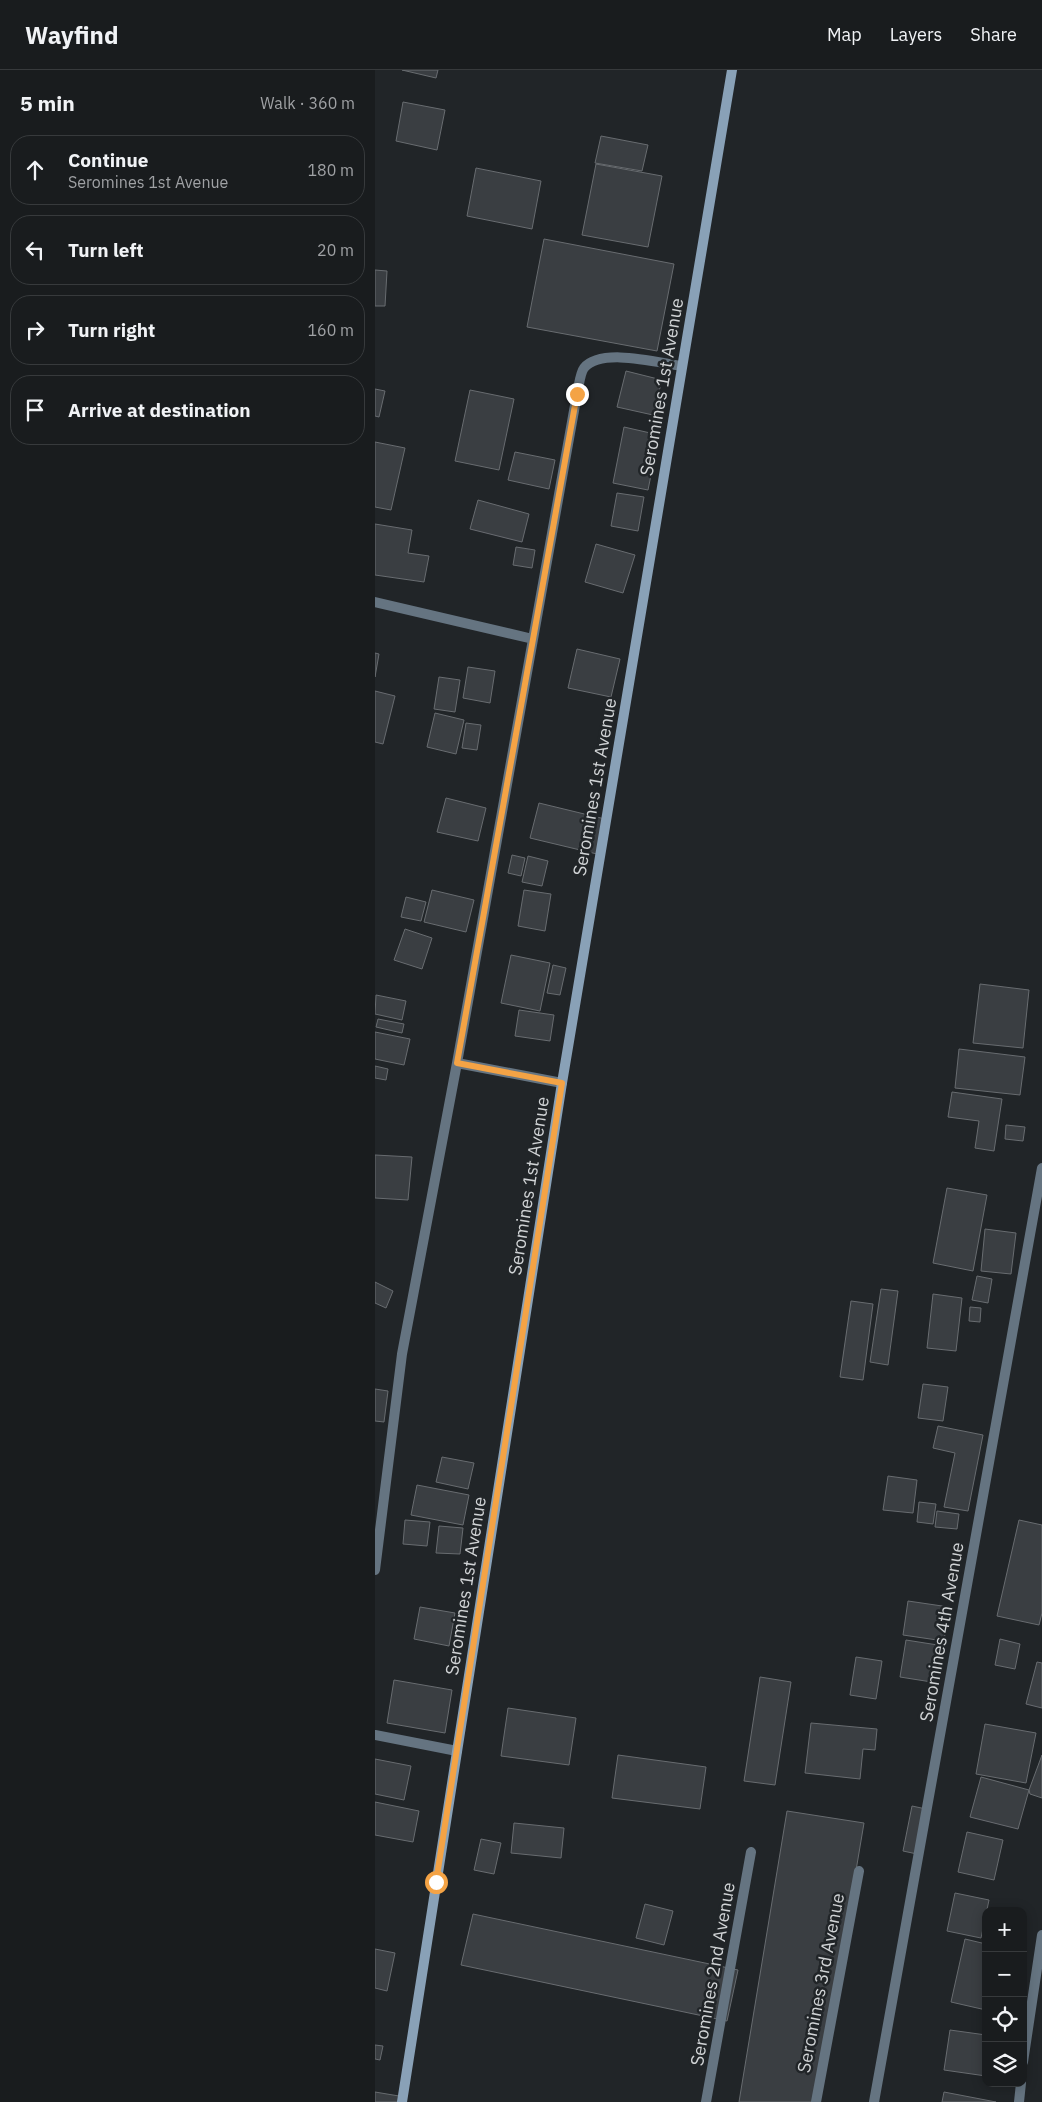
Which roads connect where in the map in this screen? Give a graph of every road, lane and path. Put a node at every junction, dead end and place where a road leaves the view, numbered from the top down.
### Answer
1 (732, 70) edge
2 (683, 366) junction
3 (375, 602) edge
4 (533, 639) junction
5 (457, 1063) junction
6 (562, 1083) junction
7 (1042, 1168) edge
8 (375, 1570) edge
9 (375, 1735) edge
10 (457, 1751) junction
11 (751, 1852) dead end
12 (859, 1871) dead end
13 (1042, 1935) edge
14 (1026, 2042) edge
15 (1021, 2087) edge
16 (402, 2102) edge
17 (706, 2102) edge
18 (816, 2102) edge
19 (874, 2102) edge
20 (1019, 2102) edge

1 - 2 street, Seromines 1st Avenue
2 - 4 street
2 - 6 street, Seromines 1st Avenue
3 - 4 street
4 - 5 street
5 - 6 street
5 - 8 street
6 - 10 street, Seromines 1st Avenue
7 - 19 street, Seromines 4th Avenue
9 - 10 street
10 - 16 street, Seromines 1st Avenue
11 - 17 street, Seromines 2nd Avenue
12 - 18 street, Seromines 3rd Avenue
13 - 14 street
15 - 20 street

